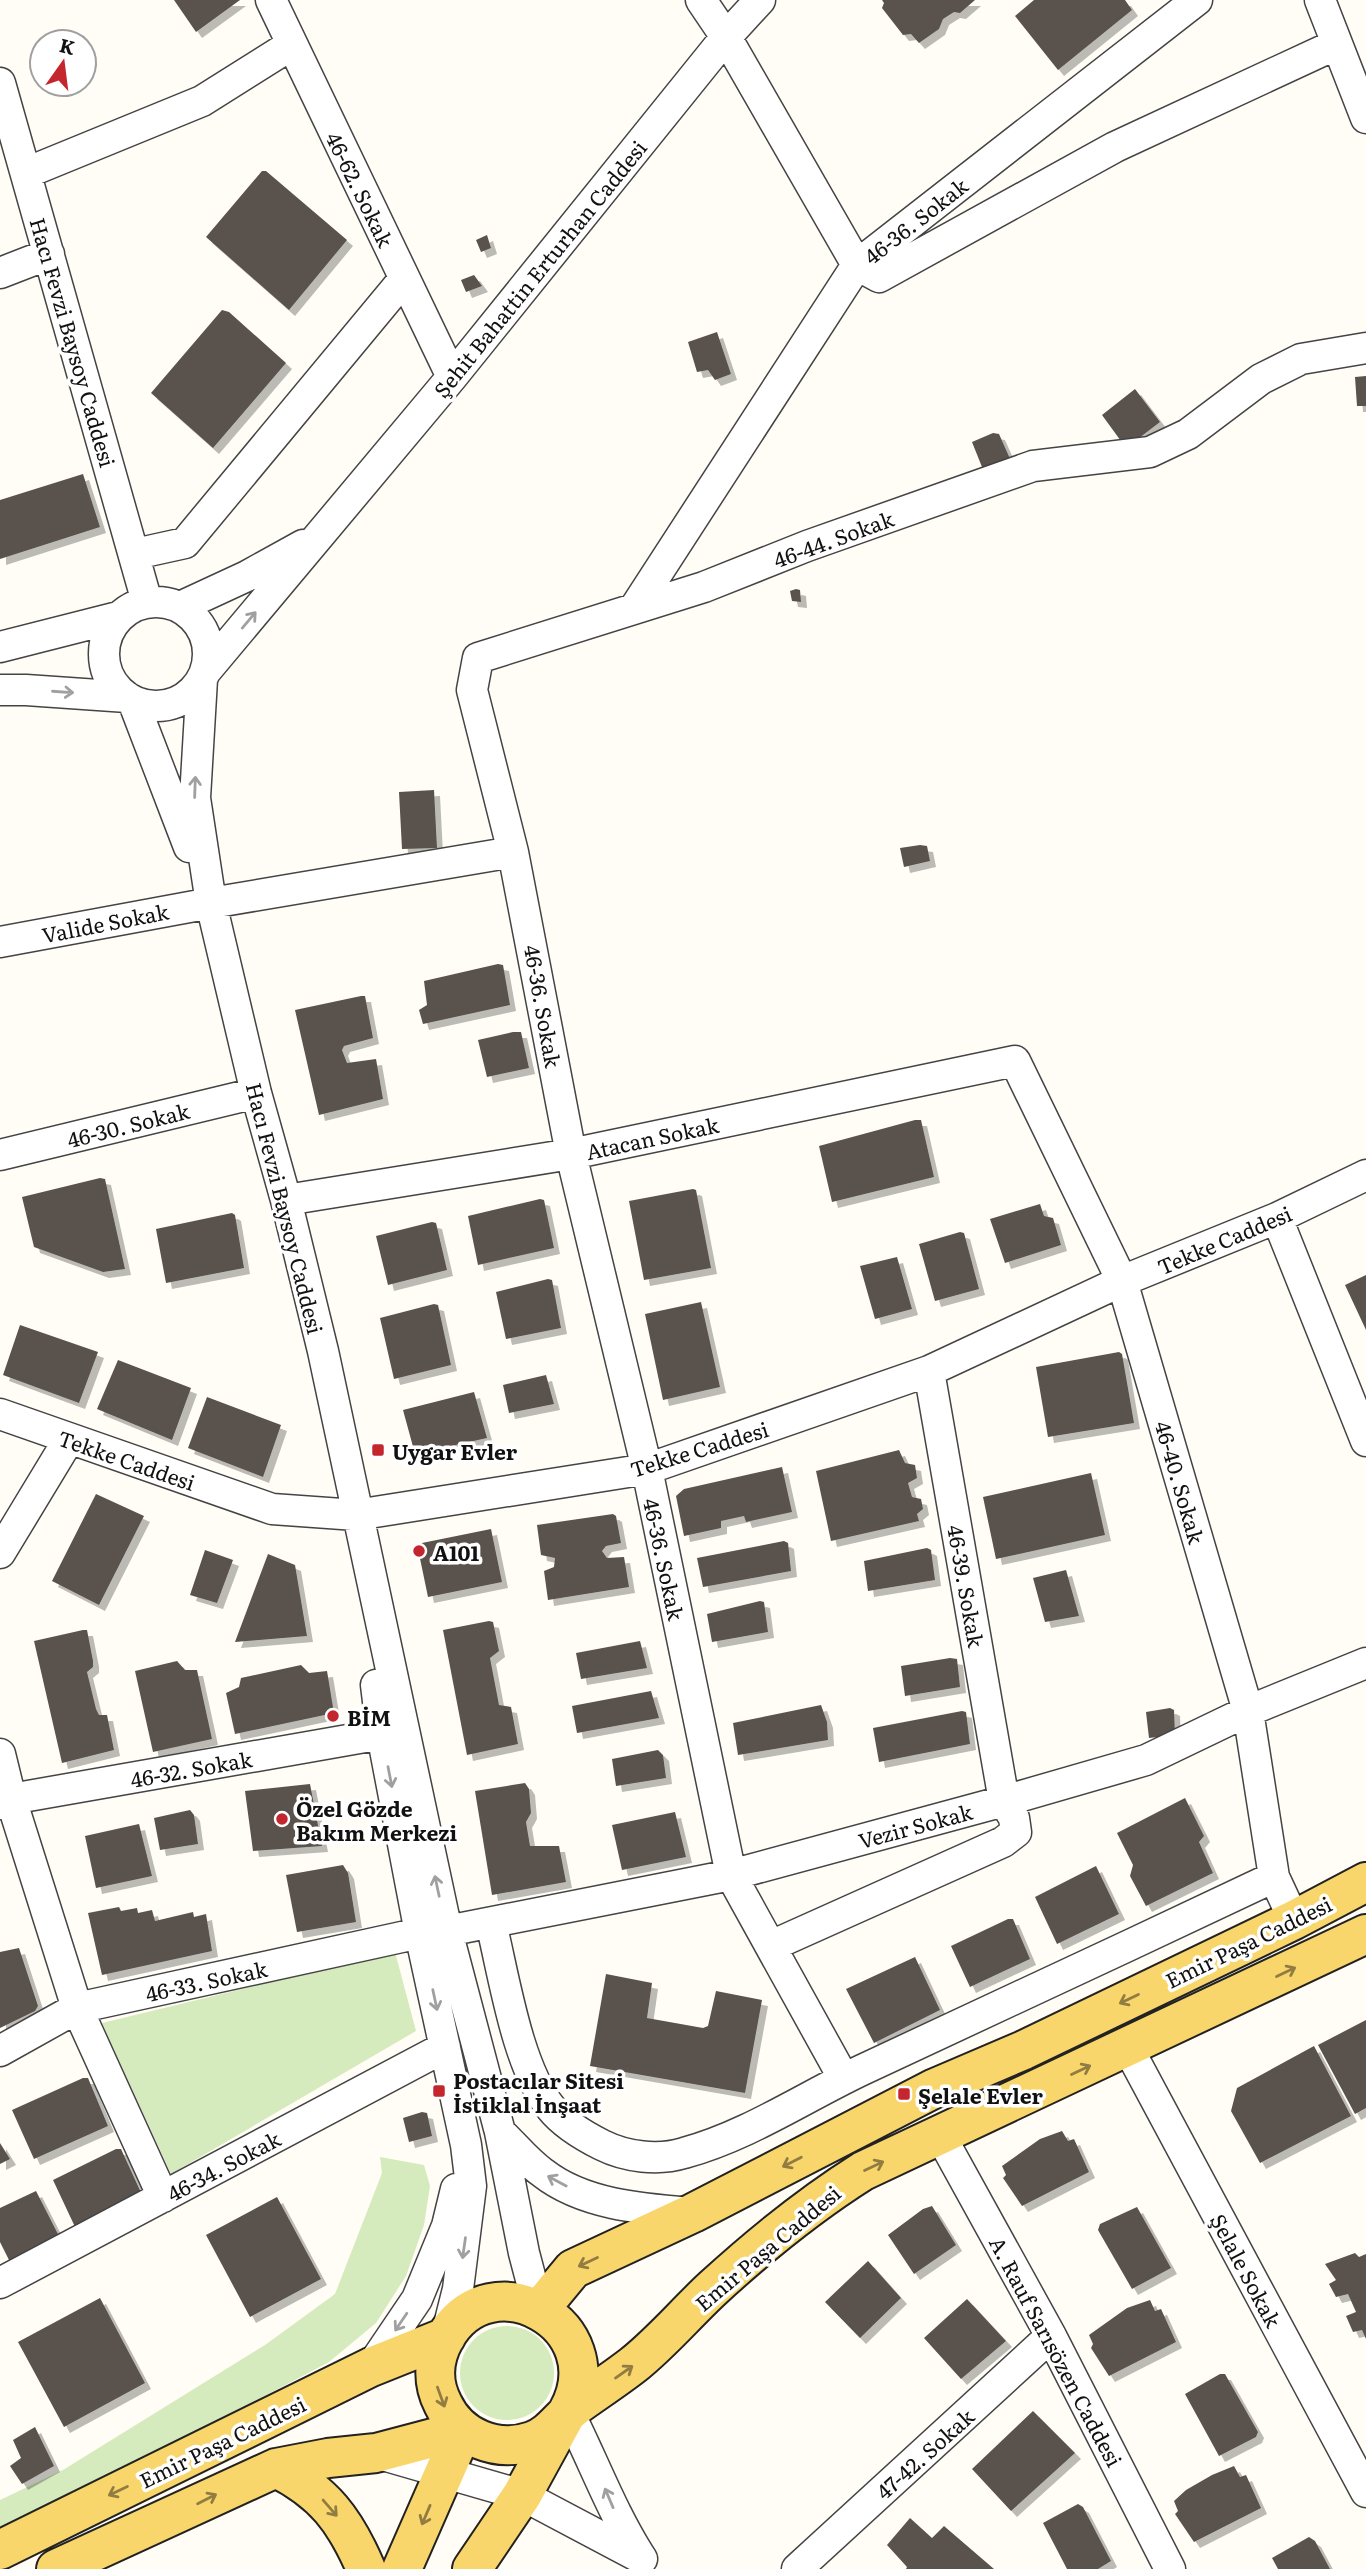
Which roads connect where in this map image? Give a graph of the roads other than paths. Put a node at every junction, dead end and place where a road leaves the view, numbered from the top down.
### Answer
1 (271, 0) edge
2 (701, 0) edge
3 (760, 0) edge
4 (1197, 0) edge
5 (1320, 0) edge
6 (726, 37) junction
7 (1337, 44) junction
8 (292, 46) junction
9 (0, 83) edge
10 (1366, 118) edge
11 (26, 173) junction
12 (49, 254) junction
13 (857, 265) junction
14 (0, 273) edge
15 (404, 279) junction
16 (1366, 348) edge
17 (452, 377) junction
18 (318, 537) junction
19 (135, 554) junction
20 (147, 602) junction
21 (180, 607) junction
22 (634, 609) junction
23 (118, 617) junction
24 (0, 647) edge
25 (203, 676) junction
26 (0, 691) edge
27 (130, 699) junction
28 (513, 852) junction
29 (211, 902) junction
30 (0, 942) edge
31 (1015, 1061) joint
32 (256, 1093) junction
33 (570, 1154) junction
34 (0, 1155) edge
35 (1366, 1175) edge
36 (286, 1200) junction
37 (1277, 1218) junction
38 (1122, 1281) junction
39 (929, 1371) junction
40 (0, 1414) edge
41 (69, 1439) junction
42 (1366, 1441) edge
43 (647, 1469) junction
44 (356, 1515) junction
45 (0, 1553) edge
46 (1366, 1663) edge
47 (1248, 1712) junction
48 (382, 1734) junction
49 (0, 1754) edge
50 (1004, 1801) junction
51 (5, 1802) edge
52 (731, 1875) junction
53 (1274, 1877) junction
54 (1366, 1882) edge
55 (1294, 1920) junction
56 (491, 1923) junction
57 (433, 1932) junction
58 (1366, 1934) edge
59 (771, 1946) junction
60 (77, 2008) junction
61 (445, 2047) junction
62 (1128, 2048) junction
63 (0, 2051) edge
64 (844, 2078) junction
65 (500, 2132) junction
66 (940, 2135) junction
67 (466, 2145) junction
68 (163, 2197) junction
69 (693, 2213) junction
70 (0, 2283) edge
71 (539, 2310) junction
72 (1051, 2336) junction
73 (446, 2337) junction
74 (371, 2367) junction
75 (568, 2411) junction
76 (463, 2430) junction
77 (376, 2453) junction
78 (276, 2468) junction
79 (445, 2472) junction
80 (1366, 2492) edge
81 (522, 2495) junction
82 (0, 2550) edge
83 (647, 2563) edge
84 (1162, 2565) edge
85 (56, 2569) edge
86 (366, 2569) edge
87 (402, 2569) edge
88 (472, 2569) edge
89 (797, 2569) edge

1 - 8 street, 46-62. Sokak
2 - 6 street
3 - 6 street, Şehit Bahattin Erturhan Caddesi
4 - 13 street, 46-36. Sokak
5 - 7 street
6 - 13 street
6 - 17 street, Şehit Bahattin Erturhan Caddesi
7 - 10 street
7 - 13 street
8 - 11 street
8 - 15 street, 46-62. Sokak
9 - 11 street, Hacı Fevzi Baysoy Caddesi
11 - 12 street, Hacı Fevzi Baysoy Caddesi
12 - 14 street
12 - 19 street, Hacı Fevzi Baysoy Caddesi
13 - 22 street, 46-36. Sokak
15 - 17 street, 46-62. Sokak
15 - 19 street
16 - 22 street, 46-44. Sokak
17 - 18 street, Şehit Bahattin Erturhan Caddesi
18 - 21 street, Şehit Bahattin Erturhan Caddesi
25 -> 18 street, Şehit Bahattin Erturhan Caddesi
19 - 20 street, Hacı Fevzi Baysoy Caddesi
20 - 21 street
20 - 23 street
21 - 25 street
22 - 28 street, 46-44. Sokak
23 - 24 street
23 - 27 street
25 - 27 street
29 -> 25 street, Hacı Fevzi Baysoy Caddesi
26 -> 27 street
27 - 29 street, Hacı Fevzi Baysoy Caddesi
28 - 29 street, Valide Sokak
28 - 33 street, 46-36. Sokak
29 - 30 street, Valide Sokak
29 - 32 street, Hacı Fevzi Baysoy Caddesi
31 - 33 street, Atacan Sokak
31 - 38 street, 46-40. Sokak
32 - 34 street, 46-30. Sokak
32 - 36 street, Hacı Fevzi Baysoy Caddesi
33 - 36 street, Atacan Sokak
33 - 43 street, 46-36. Sokak
35 - 37 street, Tekke Caddesi
36 - 44 street, Hacı Fevzi Baysoy Caddesi
37 - 38 street, Tekke Caddesi
37 - 42 street
38 - 39 street, Tekke Caddesi
38 - 47 street, 46-40. Sokak
39 - 43 street, Tekke Caddesi
39 - 50 street, 46-39. Sokak
40 - 41 street, Tekke Caddesi
41 - 44 street, Tekke Caddesi
41 - 45 street
43 - 44 street, Tekke Caddesi
43 - 52 street, 46-36. Sokak
44 - 48 street, Hacı Fevzi Baysoy Caddesi
57 -> 44 street, Hacı Fevzi Baysoy Caddesi
46 - 47 street, Vezir Sokak
47 - 50 street, Vezir Sokak
47 - 53 street, 46-40. Sokak
48 - 51 street, 46-32. Sokak
48 -> 57 street, Hacı Fevzi Baysoy Caddesi
49 - 51 street
50 - 52 street, Vezir Sokak
50 - 59 street, 46-39. Sokak
51 - 60 street
52 - 56 street, Vezir Sokak
52 - 59 street, 46-36. Sokak
53 - 55 street, 46-40. Sokak
53 - 64 street
54 - 55 main road, Emir Paşa Caddesi
55 -> 69 main road, Emir Paşa Caddesi
56 - 57 street, Vezir Sokak
56 - 64 street
57 - 60 street, 46-33. Sokak
57 -> 61 street, Hacı Fevzi Baysoy Caddesi
57 - 65 street, Hacı Fevzi Baysoy Caddesi
62 -> 58 main road, Emir Paşa Caddesi
59 - 64 street, 46-36. Sokak
60 - 63 street, 46-33. Sokak
60 - 68 street
61 - 67 street, Hacı Fevzi Baysoy Caddesi
61 - 68 street, 46-34. Sokak
66 -> 62 main road, Emir Paşa Caddesi
62 - 80 street, Şelale Sokak
69 -> 65 street
65 - 71 street, Hacı Fevzi Baysoy Caddesi
66 - 72 street, A. Rauf Sarısözen Caddesi
75 -> 66 main road, Emir Paşa Caddesi
67 -> 73 street, Hacı Fevzi Baysoy Caddesi
67 -> 74 street, Hacı Fevzi Baysoy Caddesi
68 - 70 street, 46-34. Sokak
69 -> 71 main road, Emir Paşa Caddesi
71 - 73 main road
71 - 75 main road
72 - 84 street, A. Rauf Sarısözen Caddesi
72 - 89 street, 47-42. Sokak
73 - 74 main road, Emir Paşa Caddesi
73 -> 76 main road
74 -> 82 main road, Emir Paşa Caddesi
75 - 76 main road
75 - 81 main road
83 -> 75 street
76 - 77 main road
76 - 79 main road
77 - 78 main road
77 - 79 street
85 -> 78 main road
78 -> 86 main road
79 - 81 street
79 -> 87 main road
81 - 83 street
81 - 88 main road

